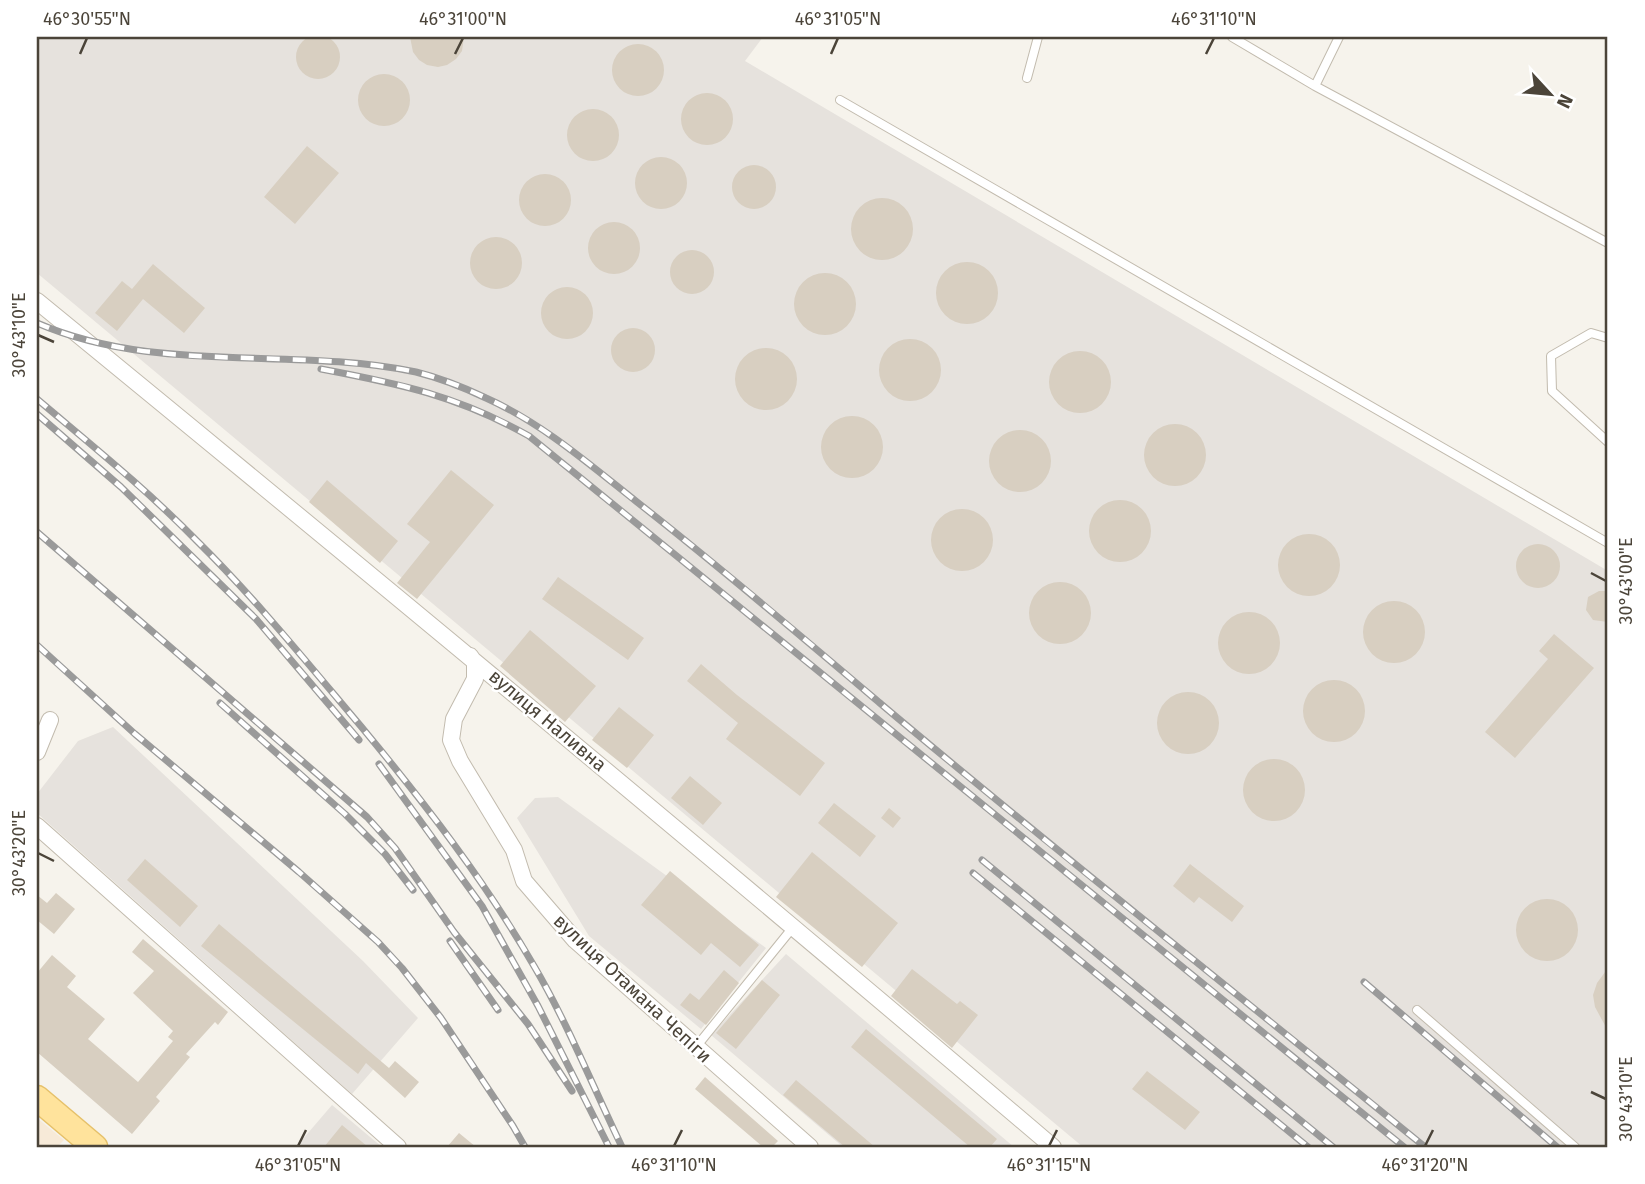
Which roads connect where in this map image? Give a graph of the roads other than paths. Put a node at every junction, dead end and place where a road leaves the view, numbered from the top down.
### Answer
1 (1038, 37) edge
2 (1231, 37) edge
3 (1339, 37) edge
4 (1027, 78) dead end
5 (1315, 86) junction
6 (840, 100) dead end
7 (1607, 239) edge
8 (37, 301) edge
9 (1608, 338) edge
10 (1608, 442) edge
11 (1608, 543) edge
12 (469, 654) junction
13 (50, 720) dead end
14 (37, 752) edge
15 (37, 827) edge
16 (794, 926) junction
17 (1417, 1010) dead end
18 (696, 1046) junction
19 (41, 1105) edge
20 (95, 1147) edge
21 (398, 1147) edge
22 (810, 1147) edge
23 (1053, 1147) edge
24 (1575, 1147) edge

1 - 4 lane
2 - 5 lane
3 - 5 lane
5 - 7 lane
6 - 11 lane
8 - 12 street, вулиця Наливна
9 - 10 lane
12 - 16 street, вулиця Наливна
12 - 18 street, вулиця Отамана Чепіги
13 - 14 street
15 - 21 street
16 - 18 lane
16 - 23 street, вулиця Наливна
17 - 24 lane
18 - 22 street, вулиця Отамана Чепіги
19 - 20 main road

